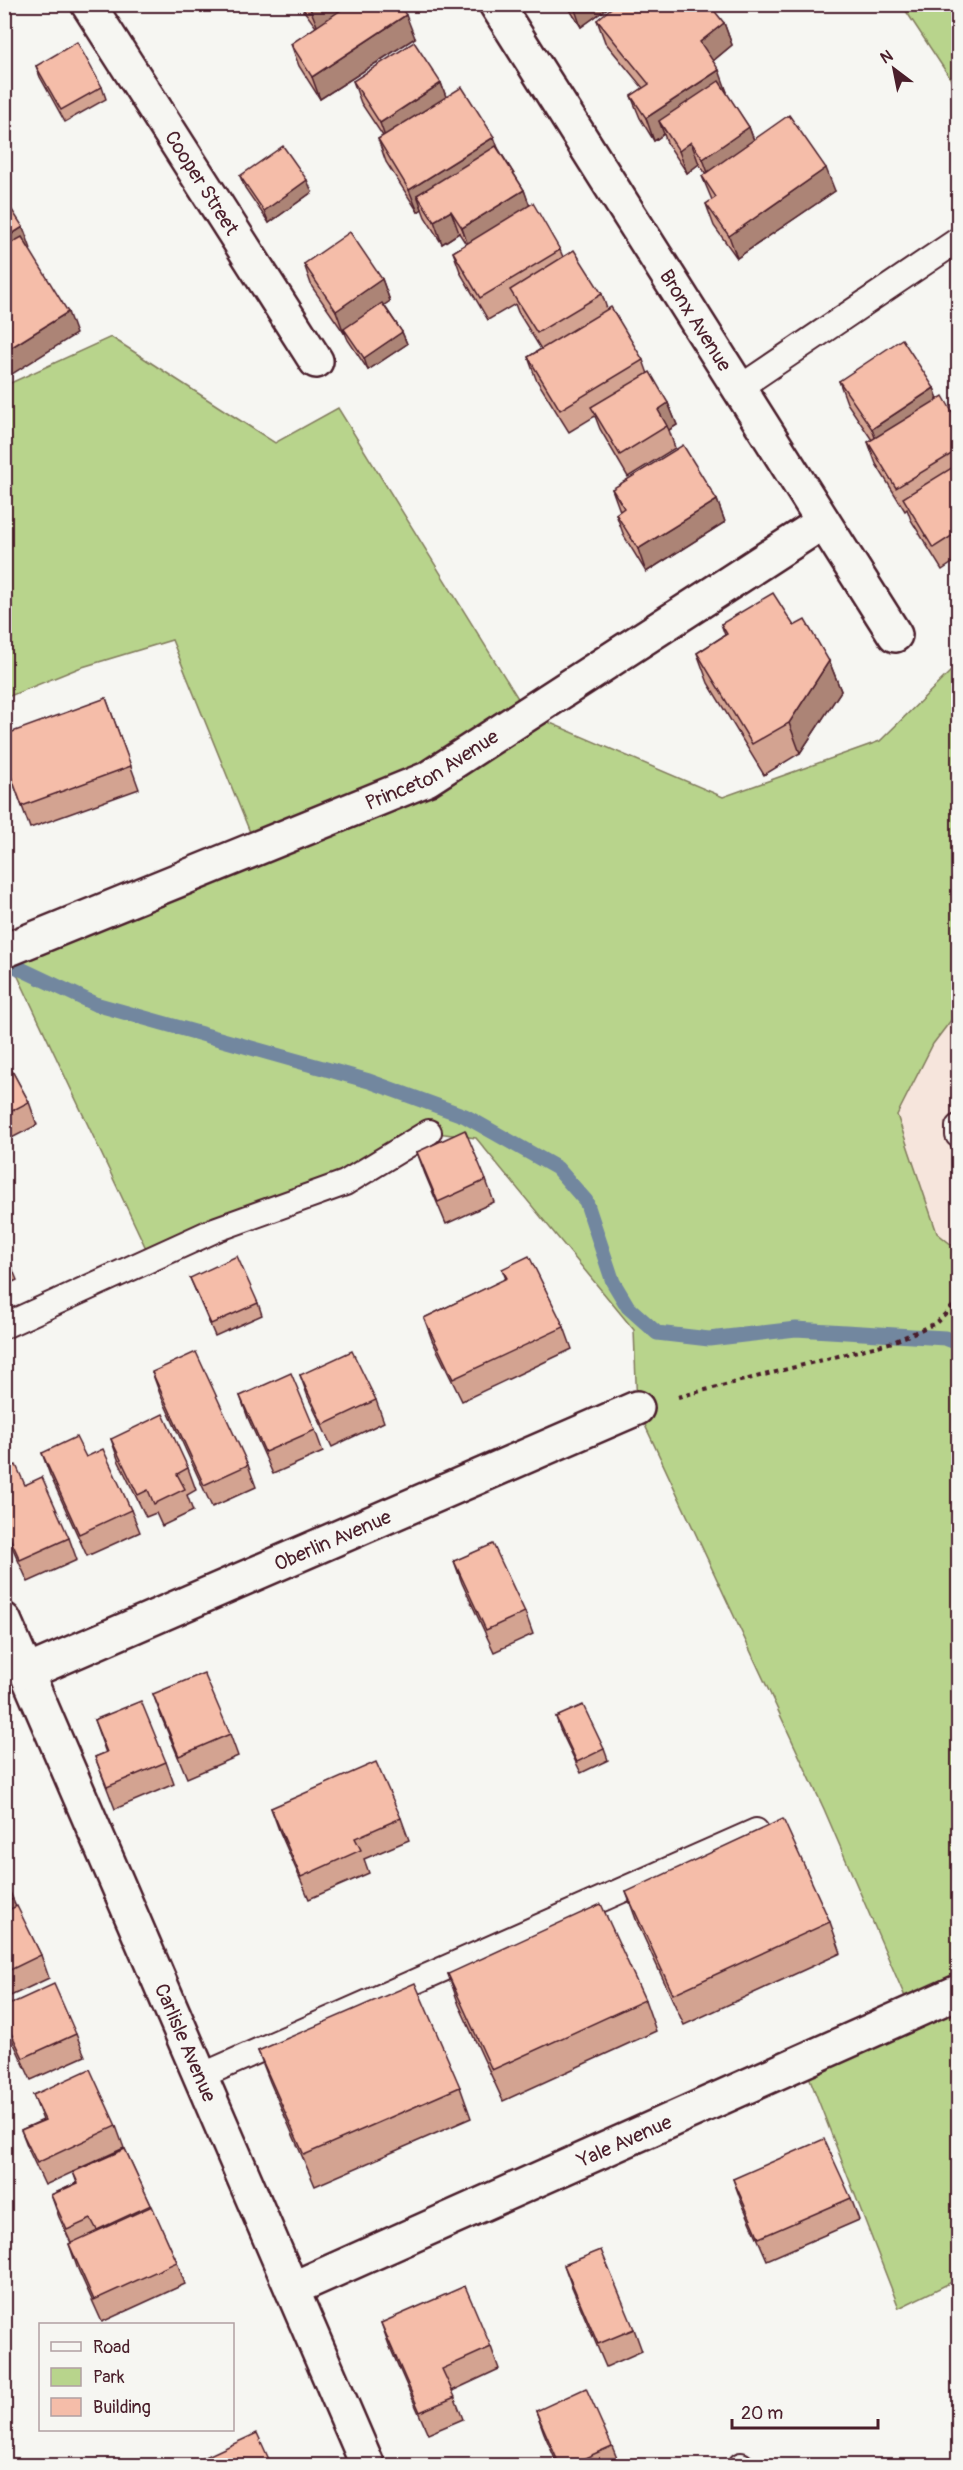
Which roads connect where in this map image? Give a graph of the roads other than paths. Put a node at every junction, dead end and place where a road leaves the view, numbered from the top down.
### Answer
1 (88, 4) edge
2 (496, 4) edge
3 (958, 240) edge
4 (316, 361) dead end
5 (739, 388) junction
6 (823, 522) junction
7 (895, 635) dead end
8 (4, 951) edge
9 (958, 1127) edge
10 (429, 1132) dead end
11 (958, 1135) edge
12 (4, 1326) edge
13 (636, 1408) road end
14 (4, 1620) edge
15 (28, 1672) junction
16 (756, 1831) edge
17 (958, 1992) edge
18 (201, 2076) junction
19 (292, 2289) junction
20 (368, 2466) edge

1 - 4 street, Cooper Street
2 - 5 street, Bronx Avenue
3 - 5 lane
5 - 6 street, Bronx Avenue
6 - 7 street, Bronx Avenue
6 - 8 street, Princeton Avenue
9 - 11 lane
10 - 12 lane
13 - 15 street, Oberlin Avenue
14 - 15 street, Carlisle Avenue
15 - 18 street, Carlisle Avenue
16 - 18 lane
17 - 19 street, Yale Avenue
18 - 19 street, Carlisle Avenue
19 - 20 street, Carlisle Avenue

